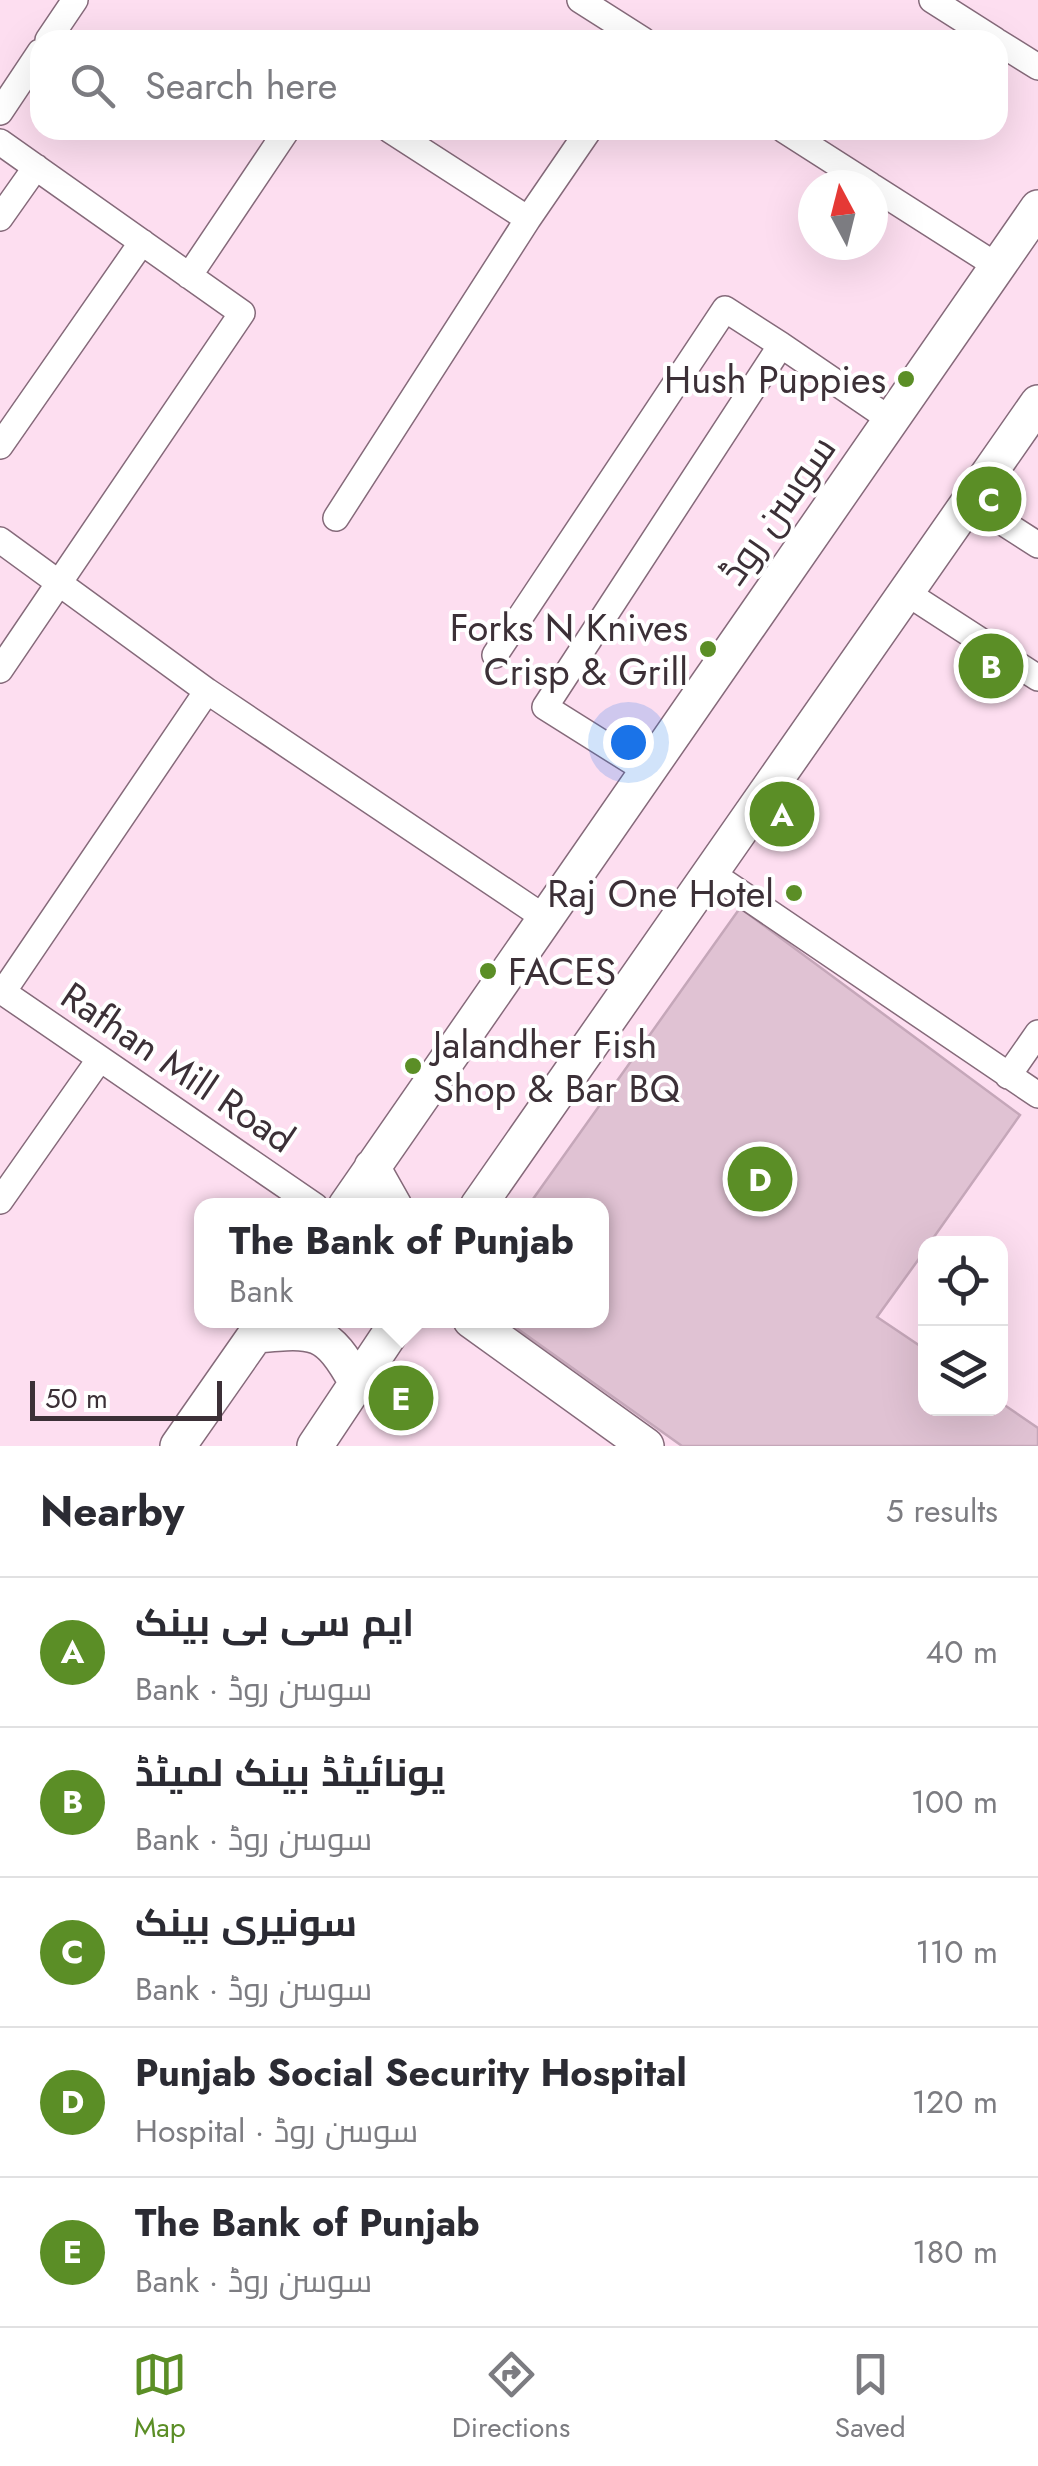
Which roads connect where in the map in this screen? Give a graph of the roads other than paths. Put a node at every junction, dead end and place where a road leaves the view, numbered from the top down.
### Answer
1 (75, 0) edge
2 (580, 0) edge
3 (932, 0) edge
4 (55, 30) edge
5 (627, 30) edge
6 (980, 30) edge
7 (1008, 48) edge
8 (30, 67) edge
9 (1038, 67) edge
10 (0, 112) edge
11 (280, 140) edge
12 (406, 140) edge
13 (583, 140) edge
14 (800, 140) edge
15 (0, 142) edge
16 (36, 167) junction
17 (847, 170) edge
18 (888, 196) edge
19 (1038, 208) edge
20 (0, 218) edge
21 (528, 219) junction
22 (142, 242) junction
23 (998, 266) junction
24 (189, 276) junction
25 (781, 345) junction
26 (1038, 403) edge
27 (891, 420) junction
28 (0, 446) edge
29 (971, 502) junction
30 (336, 518) dead end
31 (0, 540) edge
32 (1038, 545) edge
33 (60, 584) junction
34 (907, 593) junction
35 (495, 654) dead end
36 (0, 670) edge
37 (1038, 678) edge
38 (207, 691) junction
39 (647, 771) junction
40 (712, 873) junction
41 (545, 918) junction
42 (2, 991) edge
43 (1038, 1033) edge
44 (99, 1060) junction
45 (1008, 1076) junction
46 (1038, 1095) edge
47 (372, 1168) junction
48 (302, 1198) edge
49 (351, 1198) edge
50 (389, 1198) edge
51 (484, 1198) edge
52 (0, 1201) edge
53 (261, 1328) edge
54 (393, 1328) edge
55 (482, 1328) edge
56 (357, 1383) junction
57 (178, 1446) edge
58 (315, 1446) edge
59 (646, 1446) edge

1 - 4 street
2 - 5 street
3 - 6 street
7 - 9 street
8 - 10 street
11 - 24 street
12 - 21 street
13 - 21 street
14 - 17 street
15 - 16 street
16 - 20 street
16 - 22 street
18 - 23 street
19 - 23 street, سوسن روڈ
21 - 30 street
22 - 24 street
22 - 28 street
23 - 27 street, سوسن روڈ
24 - 33 street
25 - 27 street
25 - 35 street
25 - 39 street
26 - 29 street
27 - 39 street, سوسن روڈ
29 - 32 street
29 - 34 street
31 - 33 street
33 - 36 street
33 - 38 street
34 - 37 street
34 - 40 street
38 - 41 street
38 - 42 street
39 - 41 street, سوسن روڈ
40 - 45 street
40 - 51 street
41 - 47 street, سوسن روڈ
42 - 44 street, Rafhan Mill Road
43 - 45 street
44 - 48 street, Rafhan Mill Road
44 - 52 street
45 - 46 street
47 - 49 street, سوسن روڈ
47 - 50 street
53 - 56 street
53 - 57 street
54 - 56 street
55 - 59 street
56 - 58 street

